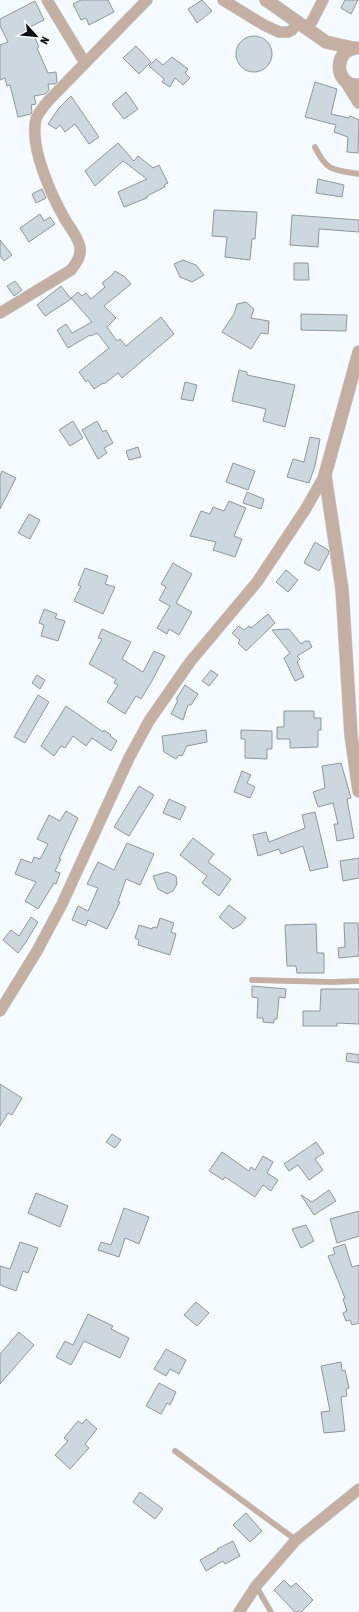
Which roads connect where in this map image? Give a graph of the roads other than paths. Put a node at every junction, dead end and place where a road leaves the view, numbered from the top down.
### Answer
1 (47, 0) edge
2 (147, 0) edge
3 (223, 0) edge
4 (266, 0) edge
5 (323, 0) edge
6 (303, 26) junction
7 (326, 42) junction
8 (356, 48) edge
9 (85, 63) junction
10 (338, 66) junction
11 (354, 85) edge
12 (359, 102) edge
13 (315, 147) dead end
14 (359, 174) edge
15 (0, 313) edge
16 (359, 352) edge
17 (325, 475) junction
18 (359, 791) edge
19 (252, 980) dead end
20 (359, 981) edge
21 (0, 1011) edge
22 (175, 1451) dead end
23 (359, 1489) edge
24 (296, 1540) junction
25 (256, 1586) junction
26 (240, 1612) edge
27 (271, 1612) edge

1 - 9 street
2 - 9 street
3 - 6 street
4 - 6 street
5 - 6 street
6 - 7 street
7 - 8 street
7 - 10 street
8 - 10 street
9 - 15 street
10 - 11 street
11 - 12 street
13 - 14 lane
16 - 17 street
17 - 18 street
17 - 21 street
19 - 20 lane
22 - 24 lane
23 - 24 street
24 - 25 street
25 - 26 street
25 - 27 lane

